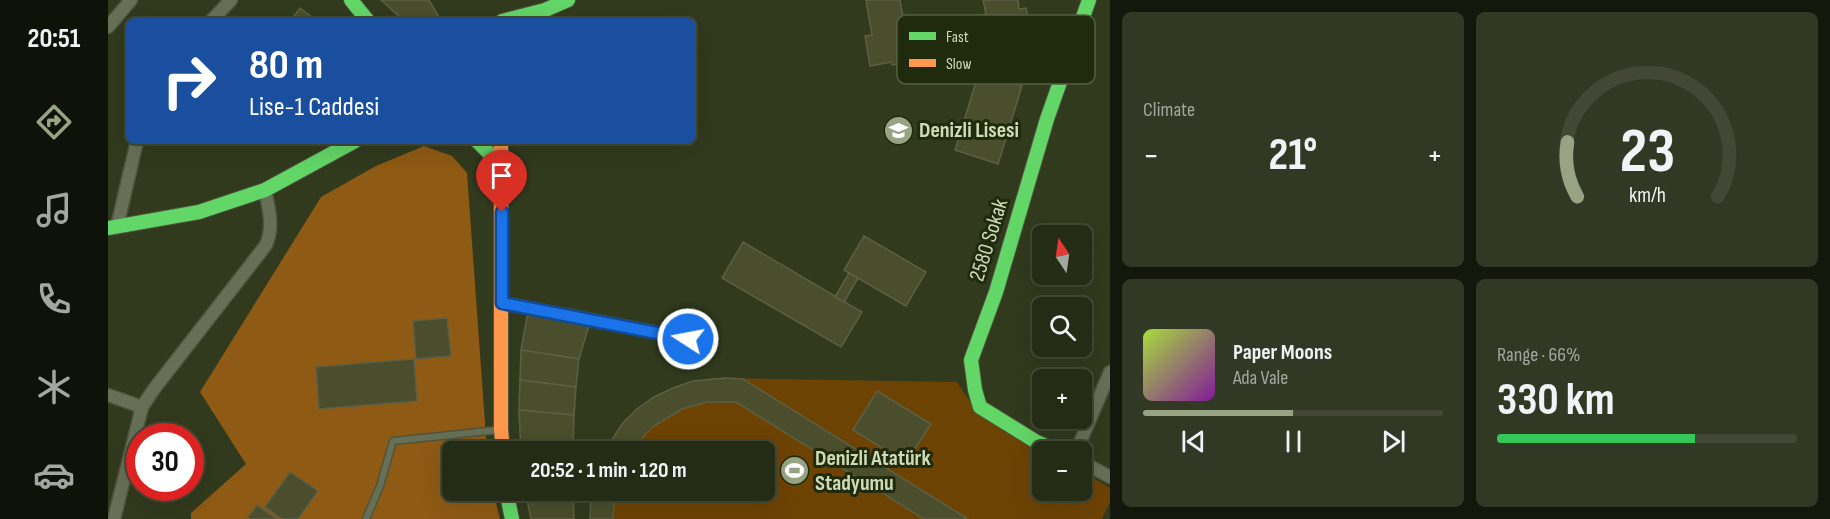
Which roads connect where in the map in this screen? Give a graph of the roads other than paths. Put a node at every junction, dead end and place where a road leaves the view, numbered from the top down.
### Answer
1 (131, 0) edge
2 (231, 0) edge
3 (351, 0) edge
4 (568, 0) edge
5 (1089, 0) edge
6 (1084, 15) edge
7 (547, 16) edge
8 (214, 18) edge
9 (366, 18) edge
10 (108, 27) edge
11 (1059, 84) edge
12 (136, 144) edge
13 (349, 144) edge
14 (480, 144) edge
15 (494, 144) edge
16 (501, 144) edge
17 (502, 166) junction
18 (265, 190) junction
19 (113, 227) edge
20 (502, 303) junction
21 (711, 343) dead end
22 (1110, 372) edge
23 (108, 395) edge
24 (142, 407) junction
25 (501, 429) junction
26 (502, 441) edge
27 (1035, 441) edge
28 (1081, 441) edge
29 (1092, 467) edge
30 (1110, 477) edge
31 (508, 501) edge
32 (114, 519) edge
33 (366, 519) edge
34 (512, 519) edge

1 - 10 street
2 - 8 street
3 - 9 street
4 - 7 street
5 - 6 street, 2580 Sokak
11 - 27 street, 2580 Sokak
12 - 19 street
13 - 18 street
14 - 17 street
15 - 17 street
16 - 17 street
17 - 20 street
18 - 19 street
18 - 24 street
20 - 21 street
20 - 25 street
22 - 28 street
23 - 24 street
24 - 32 street
25 - 26 street
25 - 33 lane
29 - 30 street
31 - 34 street

